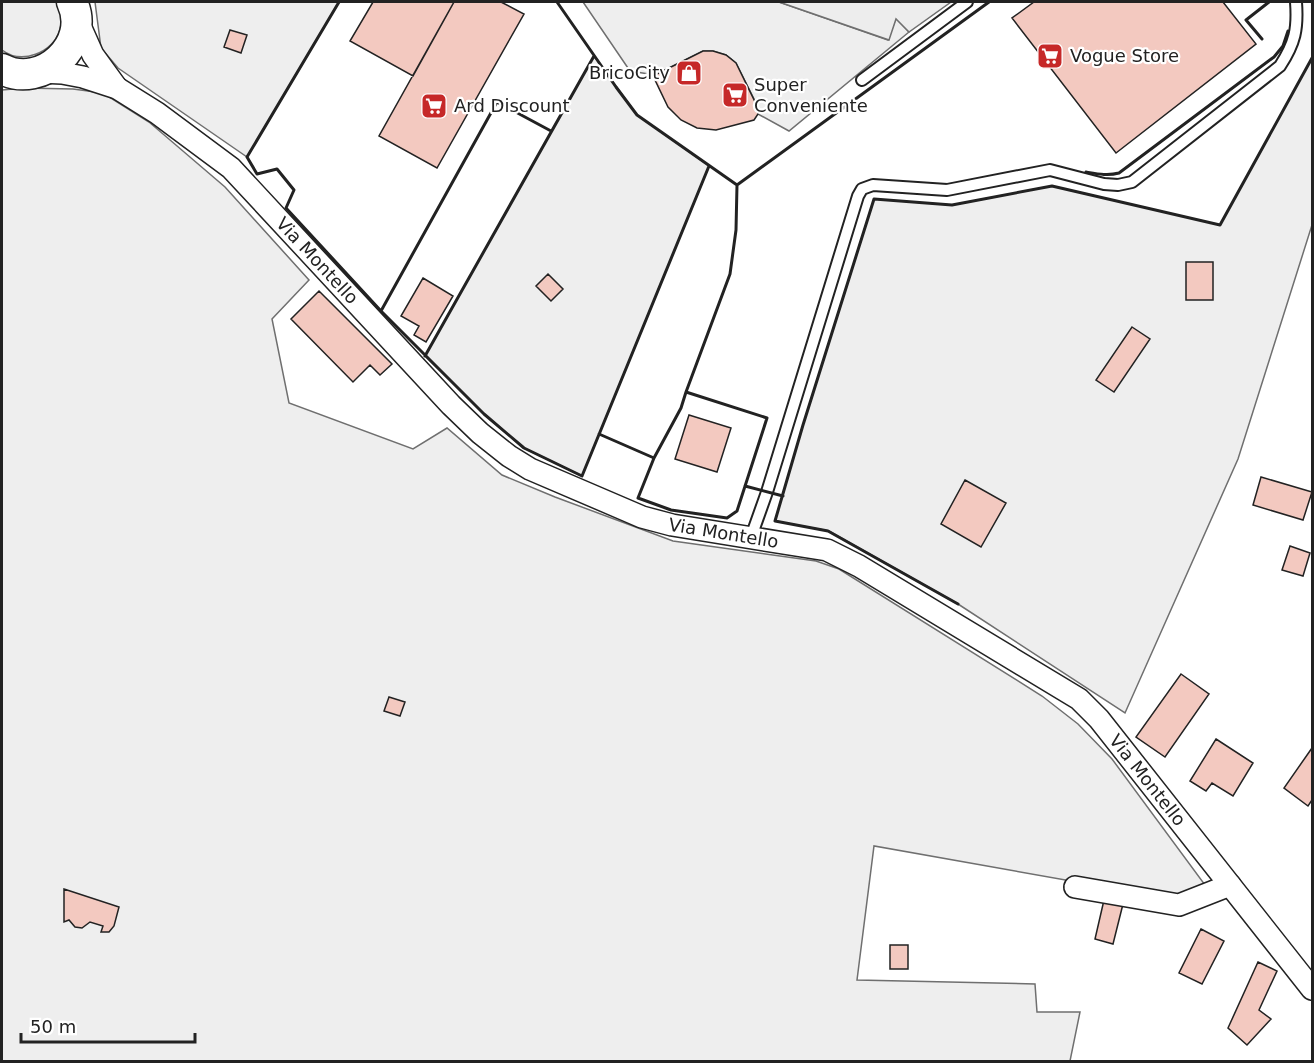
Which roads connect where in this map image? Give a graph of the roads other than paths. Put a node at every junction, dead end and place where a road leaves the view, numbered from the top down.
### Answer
1 (967, 2) edge
2 (1296, 2) edge
3 (74, 7) edge
4 (16, 74) edge
5 (862, 80) dead end
6 (117, 88) junction
7 (751, 537) junction
8 (1230, 885) junction
9 (1075, 887) dead end
10 (1312, 989) edge

1 - 5 lane
2 - 7 lane
3 - 4 main road
3 - 6 street
4 - 6 street
6 - 7 street, Via Montello
7 - 8 street, Via Montello
8 - 9 street
8 - 10 street, Via Montello

